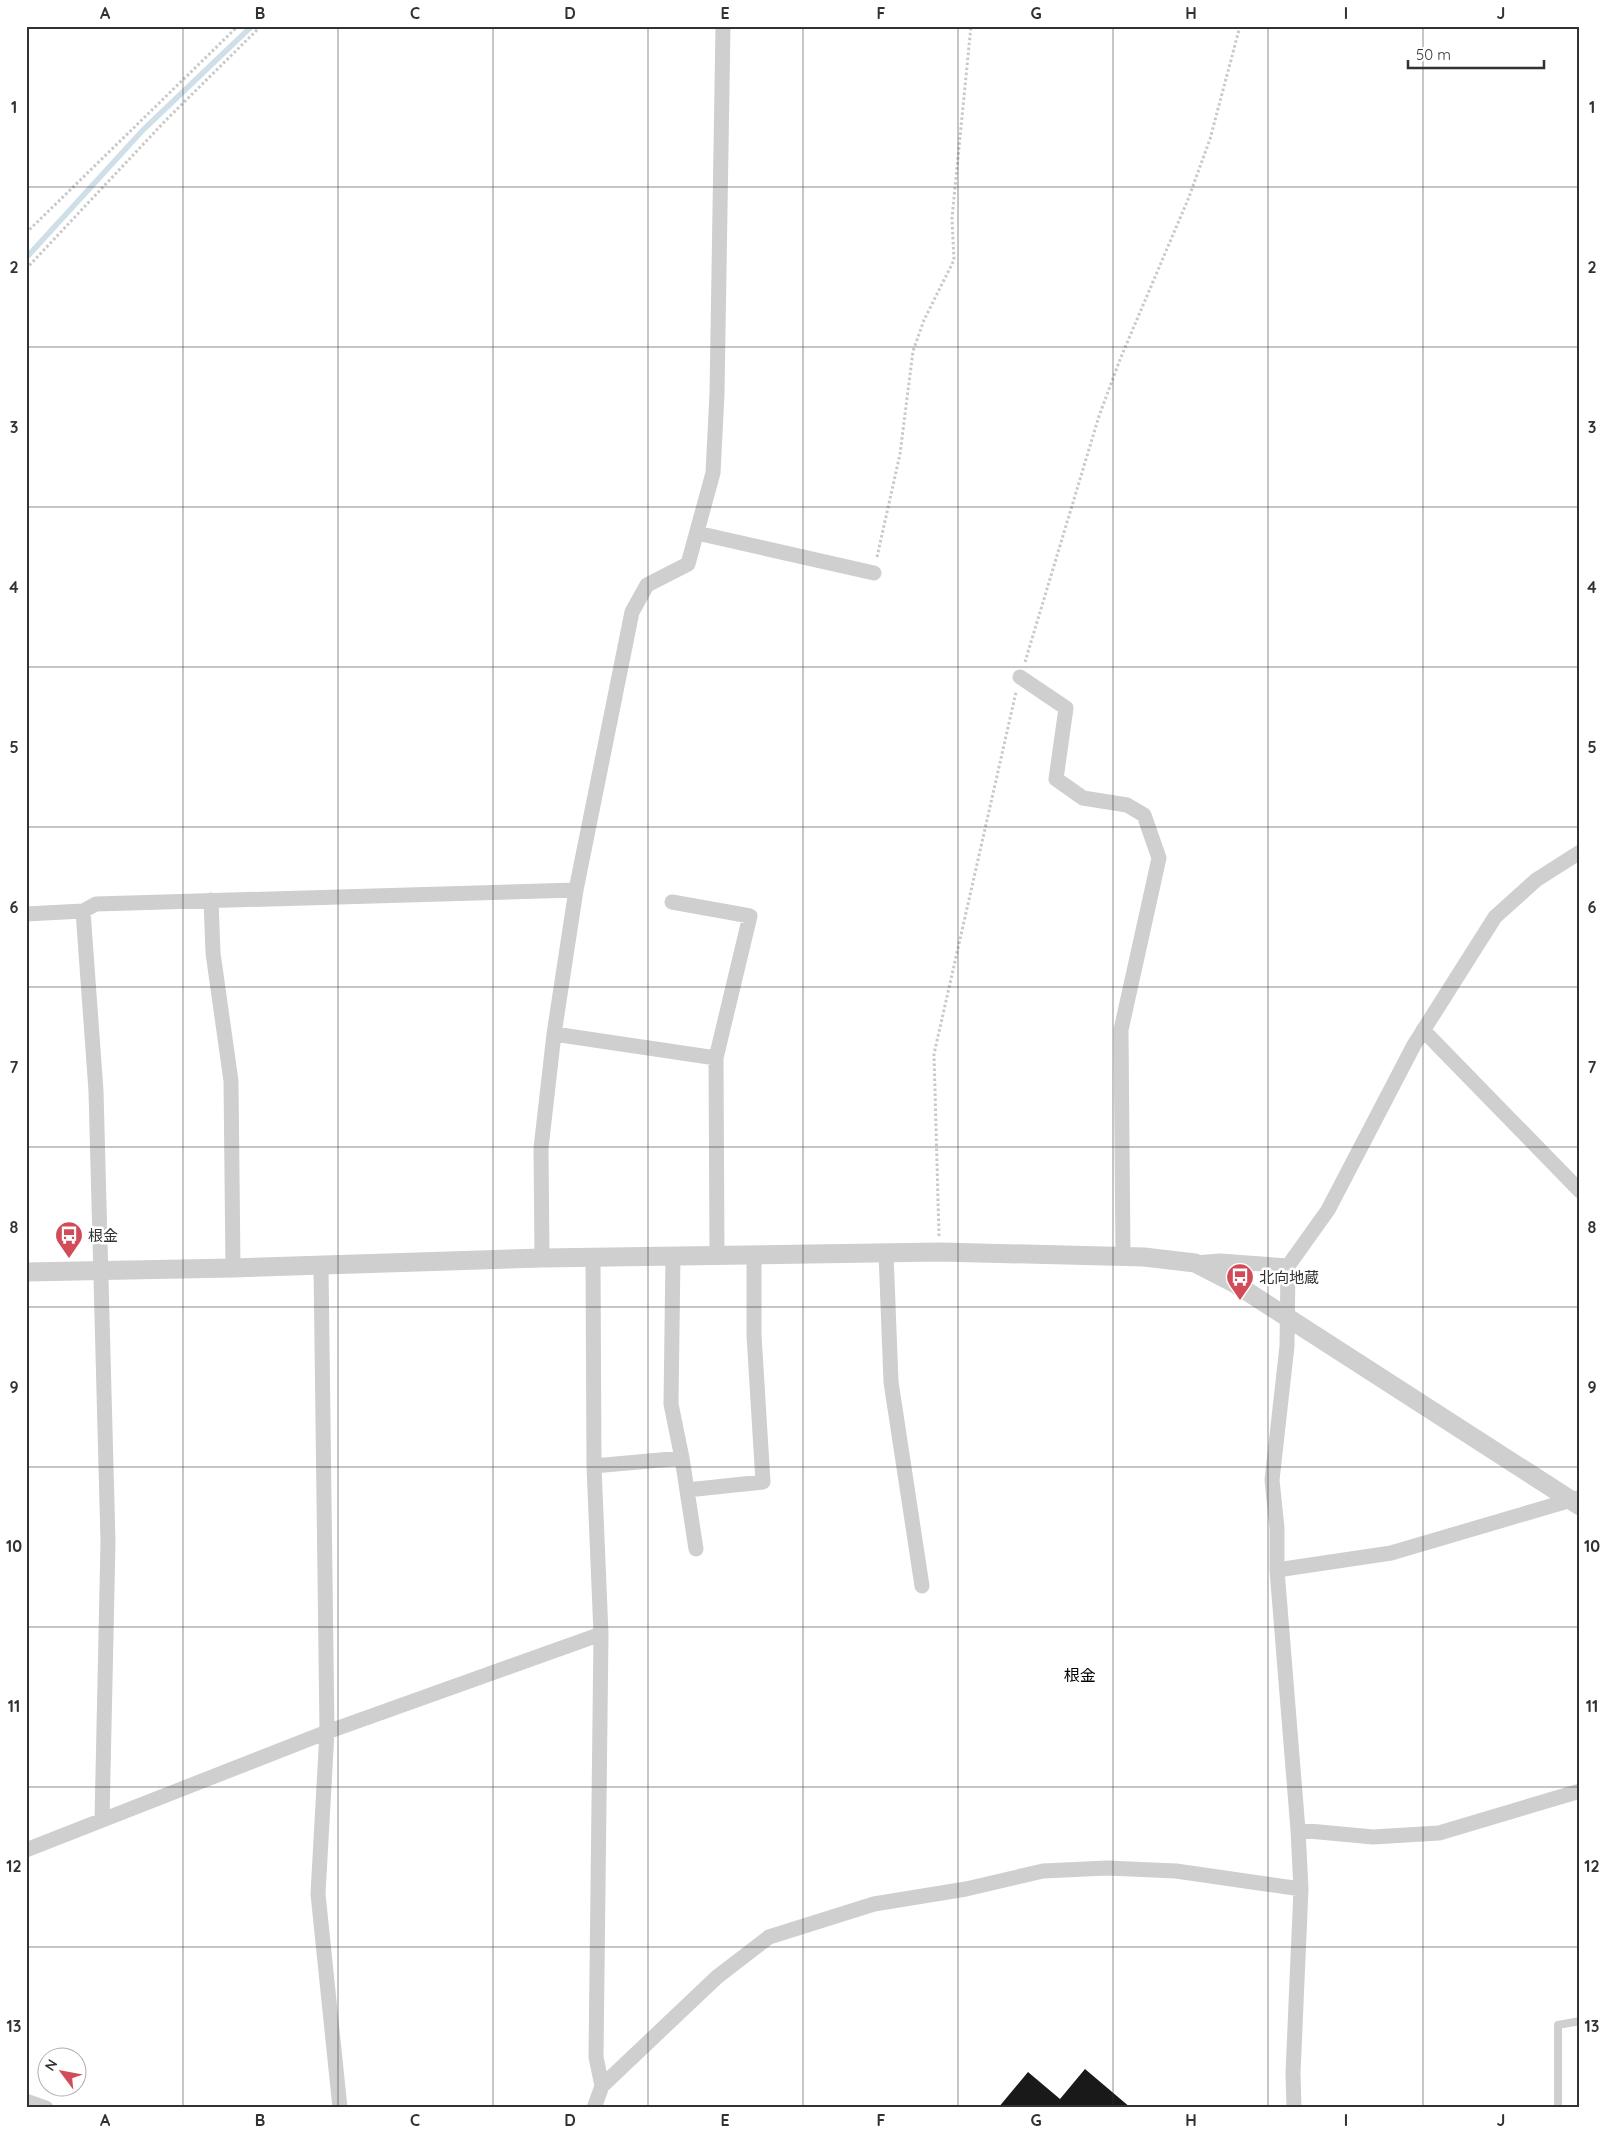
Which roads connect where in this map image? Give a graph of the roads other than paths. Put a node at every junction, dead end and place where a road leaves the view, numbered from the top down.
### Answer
1 (723, 26) edge
2 (697, 533) junction
3 (874, 573) road end
4 (1020, 676) road end
5 (1580, 852) edge
6 (576, 890) junction
7 (211, 900) junction
8 (672, 902) dead end
9 (83, 911) junction
10 (26, 914) edge
11 (1423, 1030) junction
12 (554, 1034) junction
13 (716, 1058) junction
14 (1580, 1191) edge
15 (886, 1253) junction
16 (754, 1254) junction
17 (717, 1255) junction
18 (673, 1256) junction
19 (593, 1257) junction
20 (1123, 1257) junction
21 (542, 1258) junction
22 (1195, 1264) junction
23 (321, 1265) junction
24 (1288, 1266) junction
25 (233, 1268) junction
26 (102, 1270) junction
27 (26, 1272) edge
28 (1288, 1318) junction
29 (682, 1458) junction
30 (594, 1466) junction
31 (687, 1490) junction
32 (1577, 1501) edge
33 (696, 1549) dead end
34 (1277, 1570) junction
35 (922, 1586) dead end
36 (601, 1634) junction
37 (327, 1732) junction
38 (1580, 1791) edge
39 (102, 1820) junction
40 (1298, 1830) junction
41 (26, 1850) edge
42 (1301, 1889) junction
43 (1580, 2021) edge
44 (602, 2086) junction
45 (26, 2101) edge
46 (46, 2108) edge
47 (340, 2108) edge
48 (594, 2108) edge
49 (1294, 2108) edge
50 (1558, 2108) edge

1 - 2 street
2 - 3 street
2 - 6 street
4 - 20 street
5 - 11 street
6 - 7 street
6 - 12 street
7 - 9 street
7 - 25 street
8 - 13 street
9 - 10 street
9 - 26 street
11 - 14 street
11 - 24 street
12 - 13 street
12 - 21 street
13 - 17 street
15 - 16 street
15 - 20 street
15 - 35 street
16 - 17 street
16 - 31 street
17 - 18 street
18 - 19 street
18 - 29 street
19 - 21 street
19 - 30 street
20 - 22 street
21 - 23 street
22 - 24 street
22 - 28 street
23 - 25 street
23 - 37 street
24 - 28 street
25 - 26 street
26 - 27 street
26 - 39 street
28 - 32 street
28 - 34 street
29 - 30 street
29 - 31 street
30 - 36 street
31 - 33 street
32 - 34 street
34 - 40 street
36 - 37 street
36 - 44 street
37 - 39 street
37 - 47 street
38 - 40 street
39 - 41 street
40 - 42 street
42 - 44 street
42 - 49 street
43 - 50 lane
44 - 48 street
45 - 46 street

